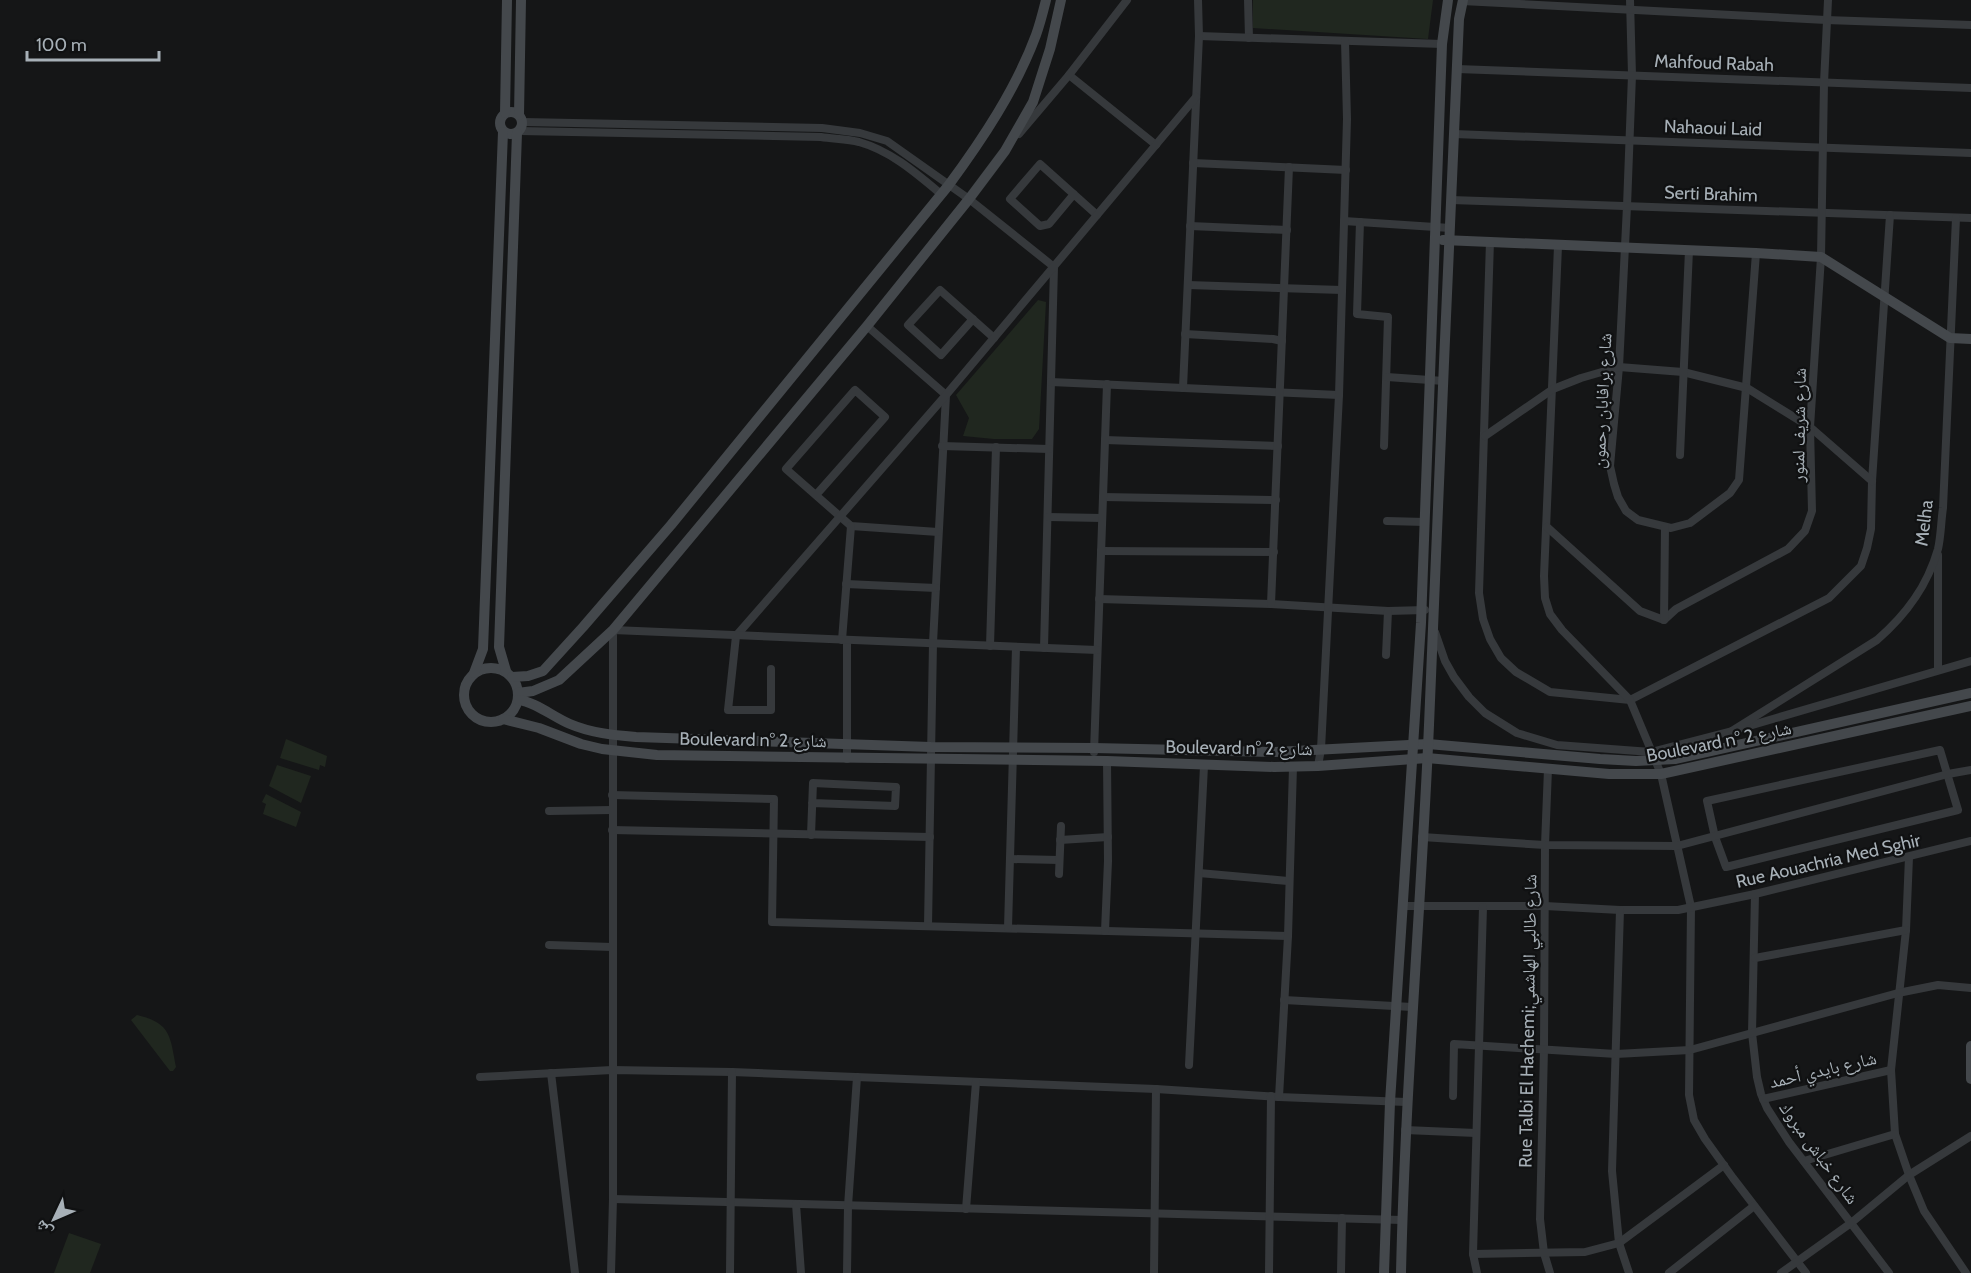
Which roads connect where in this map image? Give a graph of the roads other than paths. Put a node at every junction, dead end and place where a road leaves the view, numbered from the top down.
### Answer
1 (507, 0) edge
2 (521, 0) edge
3 (1046, 0) edge
4 (1061, 0) edge
5 (1198, 0) edge
6 (1248, 0) edge
7 (1448, 0) edge
8 (1462, 0) edge
9 (1630, 0) edge
10 (1828, 0) edge
11 (1126, 1) edge
12 (1630, 11) junction
13 (1826, 20) junction
14 (1971, 25) edge
15 (1199, 36) junction
16 (1250, 38) junction
17 (1345, 41) junction
18 (1442, 44) junction
19 (1457, 69) junction
20 (1069, 75) junction
21 (1632, 75) junction
22 (1824, 83) junction
23 (1971, 88) edge
24 (1196, 97) junction
25 (505, 113) junction
26 (520, 125) junction
27 (503, 132) junction
28 (1454, 134) junction
29 (1629, 140) junction
30 (1156, 145) junction
31 (1824, 148) junction
32 (1005, 151) junction
33 (1971, 153) edge
34 (1193, 163) junction
35 (1289, 168) junction
36 (1346, 170) junction
37 (945, 190) junction
38 (1074, 194) junction
39 (969, 200) junction
40 (1451, 200) junction
41 (1627, 206) junction
42 (1822, 213) junction
43 (1097, 215) junction
44 (1890, 215) junction
45 (1956, 218) junction
46 (1971, 218) edge
47 (1344, 221) junction
48 (1360, 222) junction
49 (1190, 225) junction
50 (1436, 226) junction
51 (1450, 228) junction
52 (1287, 230) junction
53 (1435, 240) junction
54 (1449, 240) junction
55 (1490, 241) junction
56 (1558, 246) junction
57 (1625, 247) junction
58 (1689, 250) junction
59 (1756, 253) junction
60 (1821, 257) junction
61 (1054, 267) junction
62 (1188, 285) junction
63 (1284, 288) junction
64 (1342, 290) junction
65 (1885, 298) junction
66 (973, 319) junction
67 (867, 326) junction
68 (1185, 334) junction
69 (994, 338) junction
70 (1950, 338) junction
71 (1971, 339) edge
72 (1282, 341) junction
73 (1619, 367) junction
74 (1683, 372) junction
75 (1387, 377) junction
76 (1430, 379) junction
77 (1444, 381) junction
78 (1051, 382) junction
79 (1107, 384) junction
80 (1183, 388) junction
81 (1747, 388) junction
82 (1552, 389) junction
83 (1280, 392) junction
84 (1339, 394) junction
85 (946, 395) junction
86 (1810, 427) junction
87 (1485, 436) junction
88 (1105, 440) junction
89 (942, 446) junction
90 (1278, 446) junction
91 (1384, 446) dead end
92 (996, 447) junction
93 (1049, 449) junction
94 (1680, 455) dead end
95 (1872, 481) junction
96 (816, 495) junction
97 (1103, 497) junction
98 (1276, 500) junction
99 (840, 516) junction
100 (1048, 517) junction
101 (1102, 518) junction
102 (1387, 521) dead end
103 (1425, 522) junction
104 (851, 526) junction
105 (1547, 527) junction
106 (1665, 527) junction
107 (938, 532) junction
108 (1938, 547) junction
109 (1101, 551) junction
110 (1274, 552) junction
111 (846, 584) junction
112 (936, 588) junction
113 (1099, 599) junction
114 (1272, 604) junction
115 (1328, 607) junction
116 (1388, 611) junction
117 (1429, 614) junction
118 (1664, 620) junction
119 (613, 630) junction
120 (736, 636) junction
121 (845, 640) junction
122 (933, 643) junction
123 (990, 646) junction
124 (1016, 646) junction
125 (1044, 648) junction
126 (1097, 650) junction
127 (1386, 655) dead end
128 (1971, 661) edge
129 (771, 669) dead end
130 (1938, 670) junction
131 (474, 674) junction
132 (509, 674) junction
133 (1971, 693) edge
134 (518, 696) junction
135 (1630, 700) junction
136 (1971, 706) edge
137 (503, 719) junction
138 (1429, 728) junction
139 (1732, 731) junction
140 (612, 735) junction
141 (1414, 744) junction
142 (1428, 744) junction
143 (1446, 744) junction
144 (846, 745) junction
145 (931, 747) junction
146 (1013, 748) junction
147 (1094, 748) junction
148 (1321, 750) junction
149 (612, 751) junction
150 (1653, 756) junction
151 (1413, 758) junction
152 (1427, 758) junction
153 (847, 759) junction
154 (930, 759) junction
155 (1013, 761) junction
156 (1107, 761) junction
157 (1093, 762) junction
158 (1204, 766) junction
159 (1318, 766) junction
160 (1293, 767) junction
161 (1548, 769) junction
162 (1971, 770) edge
163 (1661, 774) junction
164 (1948, 774) junction
165 (612, 795) junction
166 (812, 802) junction
167 (612, 810) junction
168 (549, 811) dead end
169 (1061, 826) dead end
170 (612, 830) junction
171 (773, 834) junction
172 (811, 835) junction
173 (930, 837) junction
174 (1107, 837) junction
175 (1422, 837) junction
176 (1715, 837) junction
177 (1060, 840) junction
178 (1971, 842) edge
179 (1545, 845) junction
180 (1677, 846) junction
181 (1909, 857) junction
182 (1010, 859) junction
183 (1059, 860) junction
184 (1199, 873) junction
185 (1059, 874) dead end
186 (1288, 881) junction
187 (1755, 894) junction
188 (1403, 906) junction
189 (1418, 906) junction
190 (1545, 906) junction
191 (1483, 907) junction
192 (1691, 907) junction
193 (1620, 910) junction
194 (928, 926) junction
195 (1008, 928) junction
196 (1906, 930) junction
197 (1105, 931) junction
198 (1196, 933) junction
199 (1288, 936) junction
200 (549, 945) dead end
201 (612, 947) junction
202 (1755, 958) junction
203 (1971, 988) edge
204 (1898, 993) junction
205 (1284, 1000) junction
206 (1397, 1006) junction
207 (1412, 1007) junction
208 (1752, 1033) junction
209 (1479, 1045) junction
210 (1971, 1046) edge
211 (1544, 1049) junction
212 (1690, 1050) junction
213 (1616, 1054) junction
214 (1189, 1065) dead end
215 (612, 1070) junction
216 (1891, 1070) junction
217 (732, 1072) junction
218 (551, 1073) junction
219 (480, 1077) dead end
220 (857, 1077) junction
221 (1971, 1079) edge
222 (976, 1082) junction
223 (1156, 1089) junction
224 (1453, 1096) dead end
225 (1275, 1097) junction
226 (1763, 1099) junction
227 (1390, 1102) junction
228 (1406, 1102) junction
229 (1405, 1130) junction
230 (1476, 1133) junction
231 (1896, 1134) junction
232 (1971, 1136) edge
233 (1804, 1161) junction
234 (1724, 1165) junction
235 (1909, 1175) junction
236 (613, 1200) junction
237 (731, 1203) junction
238 (796, 1204) junction
239 (848, 1206) junction
240 (1754, 1206) junction
241 (966, 1209) junction
242 (1154, 1213) junction
243 (1269, 1216) junction
244 (1342, 1218) junction
245 (1385, 1219) junction
246 (1402, 1220) junction
247 (1851, 1223) junction
248 (1619, 1244) junction
249 (1544, 1253) junction
250 (1473, 1254) junction
251 (1797, 1261) junction
252 (575, 1273) edge
253 (611, 1273) edge
254 (730, 1273) edge
255 (801, 1273) edge
256 (847, 1273) edge
257 (1154, 1273) edge
258 (1269, 1273) edge
259 (1341, 1273) edge
260 (1384, 1273) edge
261 (1401, 1273) edge
262 (1477, 1273) edge
263 (1550, 1273) edge
264 (1629, 1273) edge
265 (1669, 1273) edge
266 (1781, 1273) edge
267 (1806, 1273) edge
268 (1889, 1273) edge
269 (1966, 1273) edge

1 - 25 street
2 - 26 street
3 - 37 street
4 - 32 street
5 - 15 street
6 - 16 street
7 - 18 street
8 - 12 street
8 - 19 street
9 - 12 street, شارع برافابان رحمون
10 - 13 street, شارع شريف لمنور
11 - 20 street
12 - 13 street
12 - 21 street, شارع برافابان رحمون
13 - 14 street
13 - 22 street, شارع شريف لمنور
15 - 16 street
15 - 24 street
16 - 17 street
17 - 18 street
17 - 36 street
18 - 50 street
19 - 21 street, Mahfoud Rabah
19 - 28 street
20 - 30 street
20 - 32 street
21 - 22 street, Mahfoud Rabah
21 - 29 street, شارع برافابان رحمون
22 - 23 street, Mahfoud Rabah
22 - 31 street, شارع شريف لمنور
24 - 30 street
24 - 34 street
25 - 26 street
25 - 27 street
26 - 27 street
26 - 37 street
26 - 132 street
27 - 131 street
28 - 29 street, Nahaoui Laid
28 - 40 street
29 - 31 street, Nahaoui Laid
29 - 41 street, شارع برافابان رحمون
30 - 43 street
31 - 33 street, Nahaoui Laid
31 - 42 street, شارع شريف لمنور
32 - 39 street
34 - 35 street
34 - 49 street
35 - 36 street
35 - 52 street
36 - 47 street
37 - 39 street
37 - 132 street
38 - 38 street
38 - 43 street
39 - 61 street
39 - 67 street
40 - 41 street, Serti Brahim
40 - 51 street
41 - 42 street, Serti Brahim
41 - 57 street, شارع برافابان رحمون
42 - 44 street, Serti Brahim
42 - 60 street, شارع شريف لمنور
43 - 61 street
44 - 45 street, Serti Brahim
44 - 65 street
45 - 46 street, Serti Brahim
45 - 70 street, Melha
47 - 48 street
47 - 64 street
48 - 50 street
48 - 75 street
49 - 52 street
49 - 62 street
50 - 51 street
50 - 53 street
51 - 54 street
52 - 63 street
53 - 54 street
53 - 76 street
54 - 55 street
54 - 77 street
55 - 56 street
55 - 87 street
56 - 57 street
56 - 82 street
57 - 58 street
57 - 73 street, شارع برافابان رحمون
58 - 59 street
58 - 74 street
59 - 60 street
59 - 81 street, شارع برافابان رحمون
60 - 65 street
60 - 86 street, شارع شريف لمنور
61 - 69 street
61 - 78 street
62 - 63 street
62 - 68 street
63 - 64 street
63 - 72 street
64 - 84 street
65 - 70 street
65 - 95 street
66 - 66 street
66 - 69 street
67 - 85 street
67 - 119 street
68 - 72 street
68 - 80 street
69 - 85 street
70 - 71 street
70 - 108 street, Melha
72 - 83 street
73 - 74 street
73 - 82 street
73 - 106 street, شارع برافابان رحمون
74 - 81 street
74 - 94 street
75 - 76 street
75 - 91 street
76 - 77 street
76 - 103 street
77 - 117 street
78 - 79 street
78 - 93 street
79 - 80 street
79 - 88 street
80 - 83 street
81 - 86 street
81 - 106 street, شارع برافابان رحمون
82 - 87 street
82 - 105 street
83 - 84 street
83 - 90 street
84 - 115 street
85 - 89 street
85 - 99 street
86 - 95 street
86 - 118 street, شارع شريف لمنور
87 - 135 street
88 - 90 street
88 - 97 street
89 - 92 street
89 - 107 street
90 - 98 street
92 - 93 street
92 - 123 street
93 - 100 street
95 - 135 street
96 - 96 street
96 - 99 street
97 - 98 street
97 - 101 street
98 - 110 street
99 - 104 street
99 - 120 street
100 - 101 street
100 - 125 street
101 - 109 street
102 - 103 street
103 - 117 street
104 - 107 street
104 - 111 street
105 - 118 street
105 - 135 street
106 - 118 street
107 - 112 street
108 - 130 street
108 - 139 street, Melha
109 - 110 street
109 - 113 street
110 - 114 street
111 - 112 street
111 - 121 street
112 - 122 street
113 - 114 street
113 - 126 street
114 - 115 street
115 - 116 street
115 - 148 street
116 - 117 street
116 - 127 street
117 - 138 street
117 - 141 street
117 - 150 street
119 - 120 street
119 - 134 street
119 - 140 street
120 - 121 street
120 - 129 street
121 - 122 street
121 - 144 street
122 - 123 street
122 - 145 street
123 - 124 street
124 - 125 street
124 - 146 street
125 - 126 street
126 - 147 street
128 - 130 street
130 - 139 street
131 - 132 street
131 - 137 street
132 - 134 street
133 - 150 street, Boulevard n° شارع 2
134 - 137 street
134 - 140 street, Boulevard n° شارع 2
135 - 150 street
136 - 163 street, Boulevard n° شارع 2
137 - 149 street, Boulevard n° شارع 2
138 - 142 street
138 - 143 street
139 - 150 street
140 - 144 street, Boulevard n° شارع 2
140 - 149 street
141 - 142 street, Boulevard n° شارع 2
141 - 148 street, Boulevard n° شارع 2
141 - 151 street
142 - 143 street, Boulevard n° شارع 2
142 - 152 street
143 - 150 street, Boulevard n° شارع 2
144 - 145 street, Boulevard n° شارع 2
144 - 153 street
145 - 146 street, Boulevard n° شارع 2
145 - 154 street
146 - 147 street, Boulevard n° شارع 2
146 - 155 street
147 - 148 street, Boulevard n° شارع 2
147 - 157 street
148 - 159 street
149 - 153 street, Boulevard n° شارع 2
149 - 165 street
150 - 163 street
151 - 152 street, Boulevard n° شارع 2
151 - 159 street, Boulevard n° شارع 2
151 - 188 street
152 - 161 street, Boulevard n° شارع 2
152 - 175 street
153 - 154 street, Boulevard n° شارع 2
154 - 155 street, Boulevard n° شارع 2
154 - 173 street
155 - 157 street, Boulevard n° شارع 2
155 - 182 street
156 - 157 street, Boulevard n° شارع 2
156 - 158 street, Boulevard n° شارع 2
156 - 174 street
158 - 160 street, Boulevard n° شارع 2
158 - 184 street
159 - 160 street, Boulevard n° شارع 2
160 - 186 street
161 - 163 street, Boulevard n° شارع 2
161 - 179 street, Rue Talbi El Hachemi;شارع طالبي الهاشمي
162 - 164 street
163 - 180 street
164 - 176 street
164 - 176 street
164 - 176 street
165 - 167 street
165 - 171 street
166 - 166 street
166 - 172 street
167 - 168 street
167 - 170 street
169 - 177 street
170 - 171 street
170 - 201 street
171 - 172 street
171 - 194 street
172 - 173 street
173 - 194 street
174 - 177 street
174 - 197 street
175 - 179 street
175 - 189 street
176 - 180 street
177 - 183 street
178 - 181 street, Rue Aouachria Med Sghir
179 - 180 street
179 - 190 street, Rue Talbi El Hachemi;شارع طالبي الهاشمي
180 - 192 street
181 - 187 street, Rue Aouachria Med Sghir
181 - 196 street
182 - 183 street
182 - 195 street
183 - 185 street
184 - 186 street
184 - 198 street
186 - 199 street
187 - 192 street, Rue Aouachria Med Sghir
187 - 202 street, شارع خباش مبروك
188 - 189 street, Rue Aouachria Med Sghir
188 - 206 street
189 - 191 street, Rue Aouachria Med Sghir
189 - 207 street
190 - 191 street, Rue Aouachria Med Sghir
190 - 193 street, Rue Aouachria Med Sghir
190 - 211 street, Rue Talbi El Hachemi;شارع طالبي الهاشمي
191 - 209 street
192 - 193 street, Rue Aouachria Med Sghir
192 - 212 street
193 - 213 street
194 - 195 street
195 - 197 street
196 - 202 street
196 - 204 street
197 - 198 street
198 - 199 street
198 - 214 street
199 - 205 street
200 - 201 street
201 - 215 street
202 - 208 street, شارع خباش مبروك
203 - 204 street
204 - 208 street
204 - 216 street
205 - 206 street
205 - 225 street
206 - 207 street
206 - 227 street
207 - 228 street
208 - 212 street
208 - 226 street, شارع خباش مبروك
209 - 211 street
209 - 224 street
209 - 230 street
210 - 221 street
211 - 213 street
211 - 249 street, Rue Talbi El Hachemi;شارع طالبي الهاشمي
212 - 213 street
212 - 234 street
213 - 248 street
215 - 217 street
215 - 218 street
215 - 236 street
216 - 226 street, شارع بايدي أحمد
216 - 231 street
217 - 220 street
217 - 237 street
218 - 219 street
218 - 252 street
220 - 222 street
220 - 239 street
222 - 223 street
222 - 241 street
223 - 225 street
223 - 242 street
225 - 227 street
225 - 243 street
226 - 233 street, شارع خباش مبروك
227 - 228 street
227 - 245 street
228 - 229 street
229 - 230 street
229 - 246 street
230 - 250 street
231 - 233 street
231 - 235 street
232 - 235 street
233 - 247 street, شارع خباش مبروك
234 - 240 street
234 - 248 street
235 - 247 street
235 - 269 street
236 - 237 street
236 - 253 street
237 - 238 street
237 - 254 street
238 - 239 street
238 - 255 street
239 - 241 street
239 - 256 street
240 - 251 street
240 - 265 street
241 - 242 street
242 - 243 street
242 - 257 street
243 - 244 street
243 - 258 street
244 - 245 street
244 - 259 street
245 - 246 street
245 - 260 street
246 - 261 street
247 - 251 street
247 - 268 street, شارع خباش مبروك
248 - 249 street
248 - 264 street
249 - 250 street
249 - 263 street, Rue Talbi El Hachemi;شارع طالبي الهاشمي
250 - 262 street
251 - 266 street
251 - 267 street

